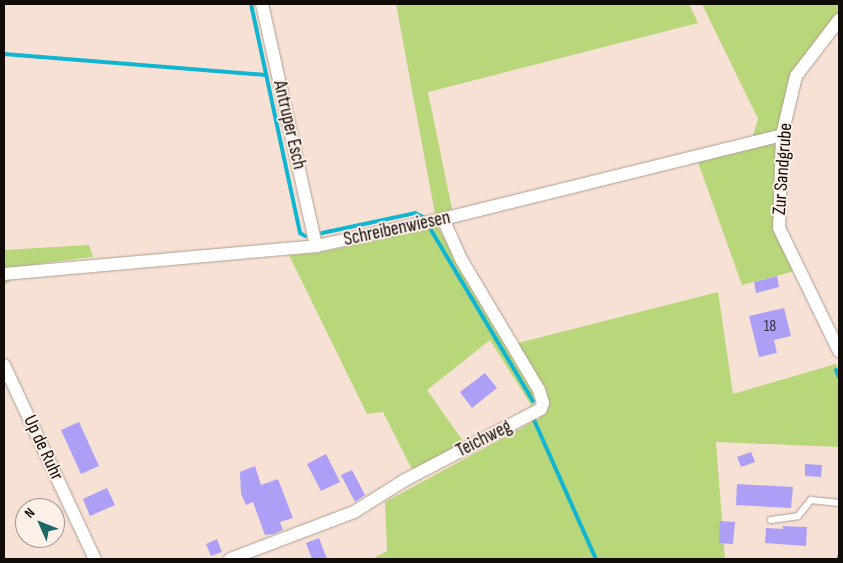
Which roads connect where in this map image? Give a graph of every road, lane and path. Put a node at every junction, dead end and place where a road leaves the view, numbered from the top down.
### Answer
1 (262, 4) edge
2 (839, 20) edge
3 (782, 135) junction
4 (443, 219) junction
5 (316, 246) junction
6 (4, 274) edge
7 (839, 350) edge
8 (4, 365) edge
9 (839, 503) edge
10 (771, 520) dead end
11 (95, 559) edge
12 (230, 559) edge

1 - 5 street, Antruper Esch
2 - 3 street, Zur Sandgrube
3 - 4 street, Schreibenwiesen
3 - 7 street, Zur Sandgrube
4 - 5 street, Schreibenwiesen
4 - 12 street, Teichweg
5 - 6 street, Schreibenwiesen
8 - 11 street, Up de Ruhr
9 - 10 lane

